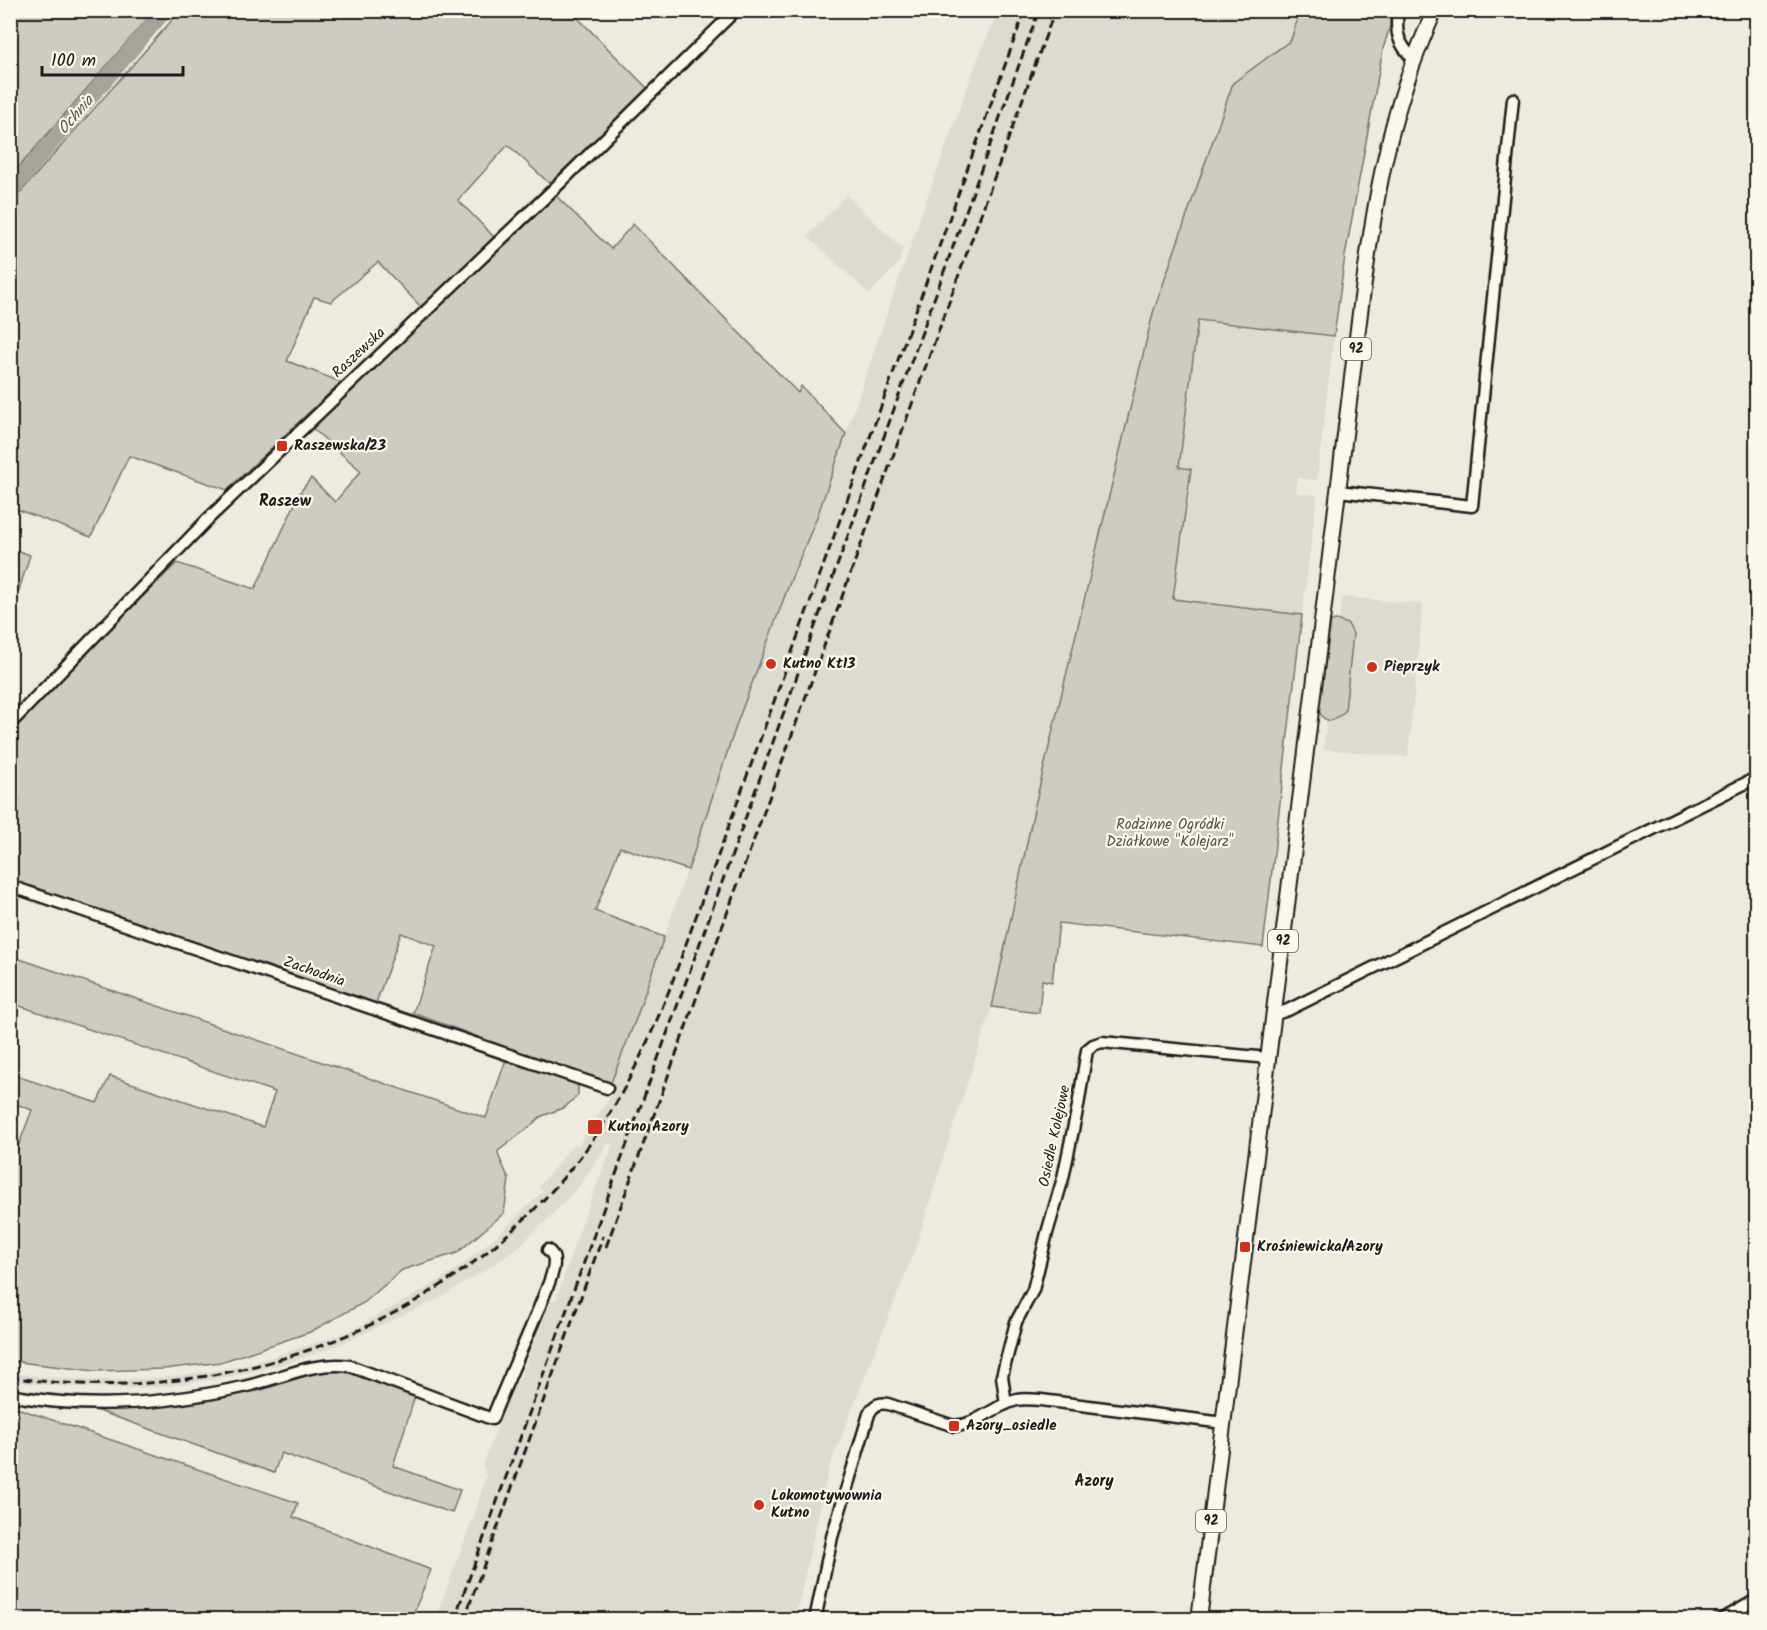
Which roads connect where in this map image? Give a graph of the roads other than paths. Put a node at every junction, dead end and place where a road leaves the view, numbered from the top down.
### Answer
1 (736, 10) edge
2 (1398, 10) edge
3 (1435, 10) edge
4 (1414, 60) junction
5 (1513, 99) dead end
6 (1338, 491) junction
7 (10, 724) edge
8 (1756, 778) edge
9 (10, 886) edge
10 (1274, 1015) junction
11 (1268, 1058) junction
12 (607, 1088) dead end
13 (548, 1250) dead end
14 (10, 1395) edge
15 (1006, 1404) junction
16 (1224, 1423) junction
17 (1756, 1600) edge
18 (815, 1620) edge
19 (1199, 1620) edge
20 (1721, 1620) edge

1 - 7 street, Raszewska
2 - 4 street
3 - 4 main road, 92
4 - 6 main road, 92
5 - 6 street
6 - 10 main road, 92
8 - 10 street
9 - 12 street, Zachodnia
10 - 11 main road, 92
11 - 15 street, Osiedle Kolejowe
11 - 16 main road, 92
13 - 14 street
15 - 16 street
15 - 18 street
16 - 19 main road, 92
17 - 20 street

